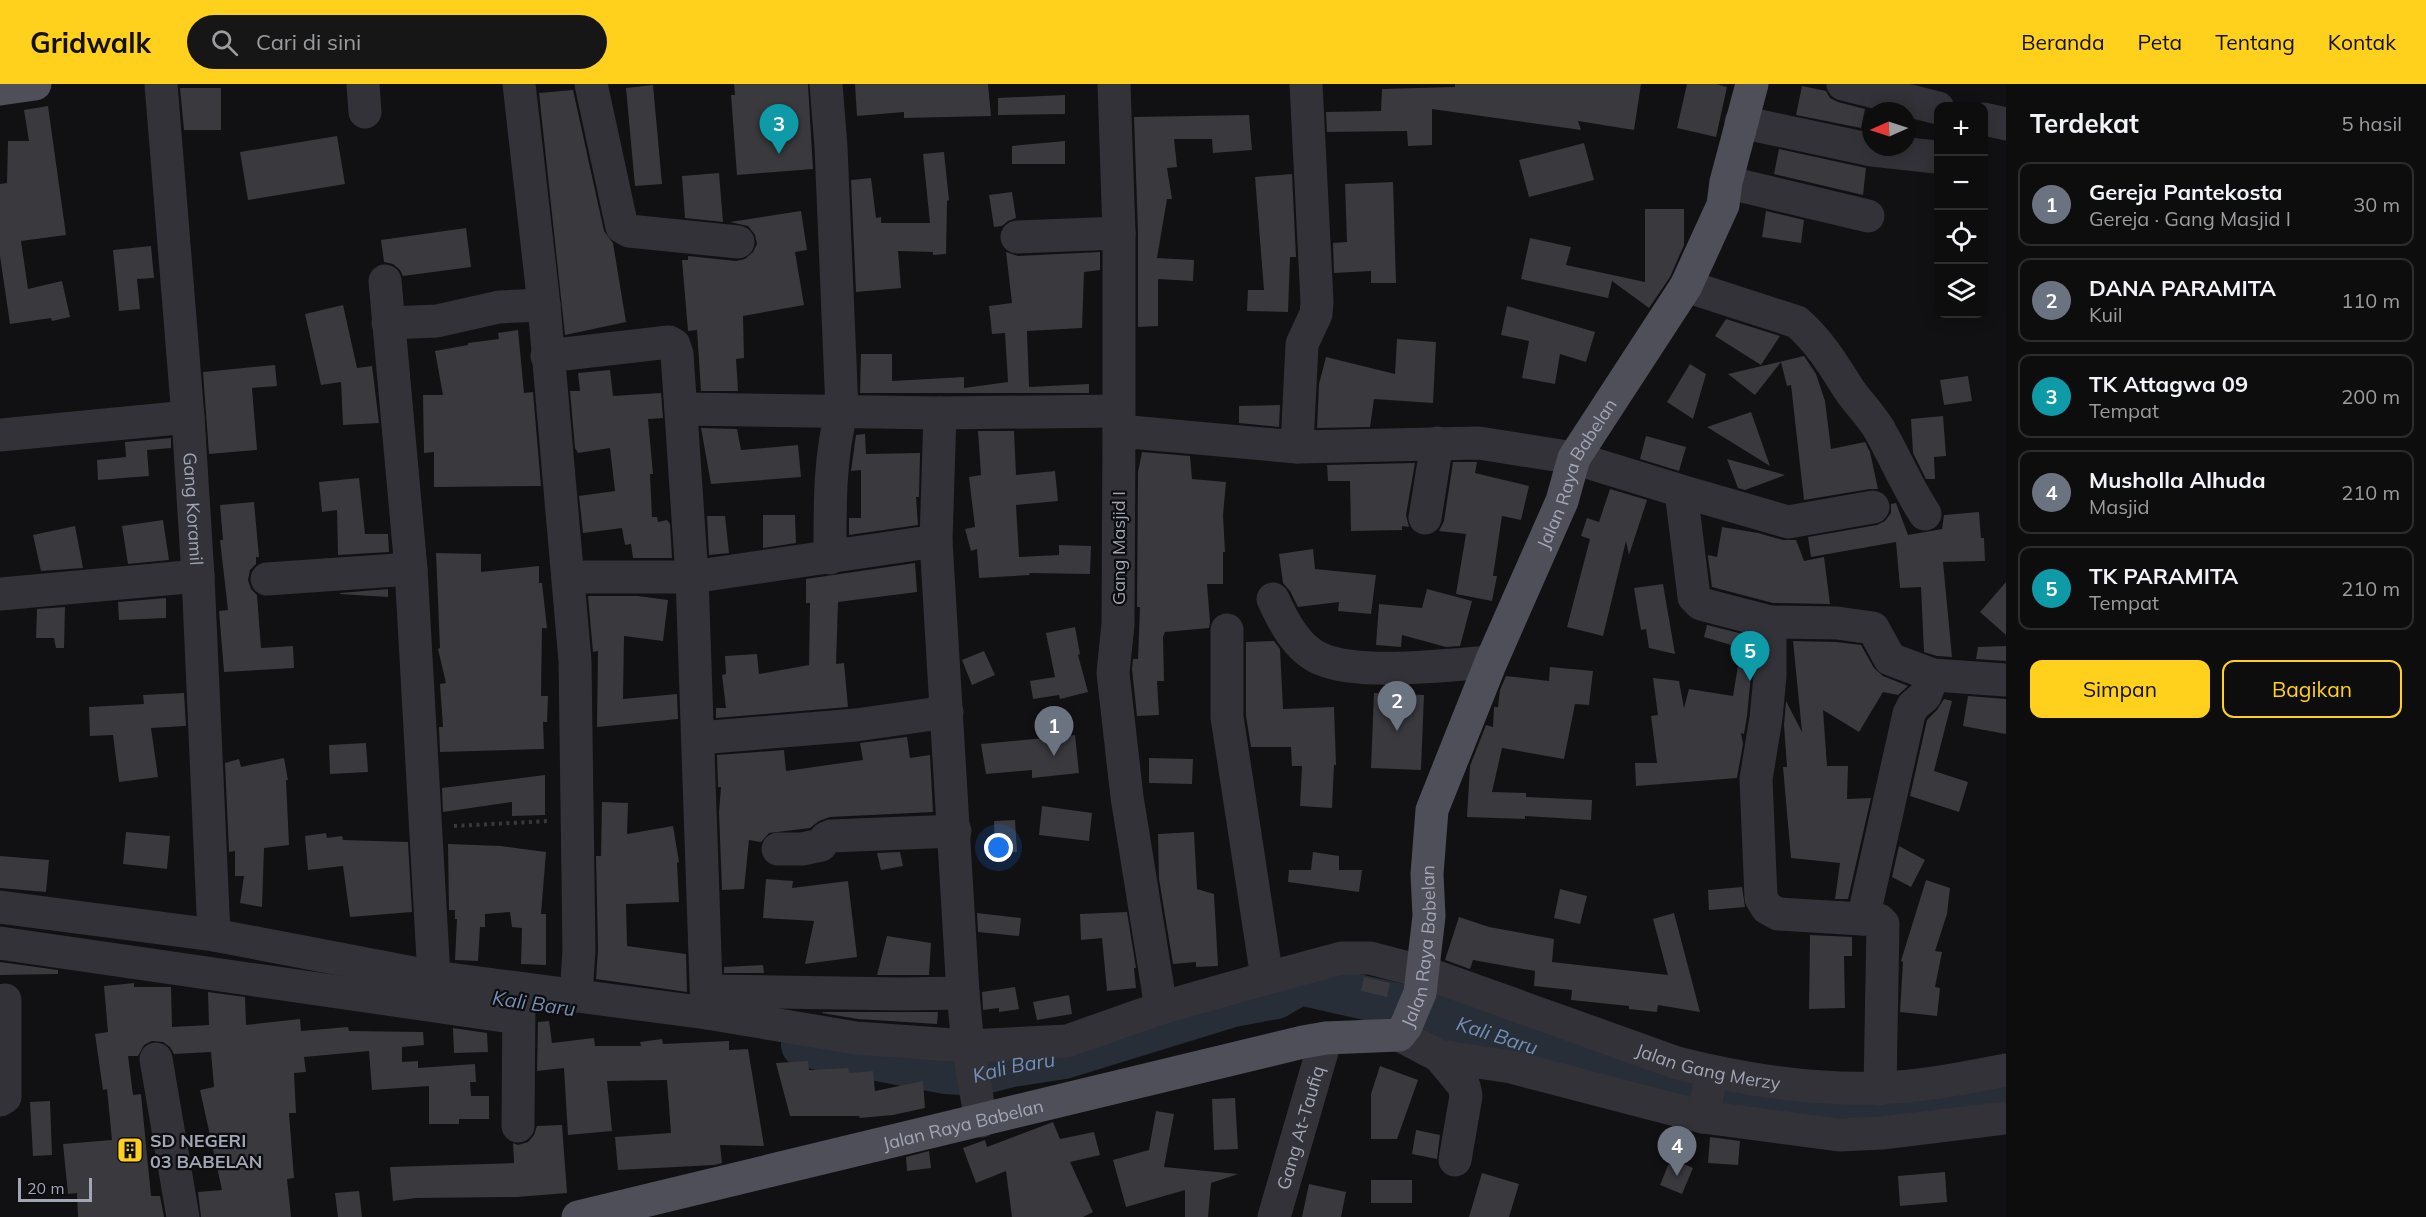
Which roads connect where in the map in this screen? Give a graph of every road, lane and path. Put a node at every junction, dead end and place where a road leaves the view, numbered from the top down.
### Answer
1 (35, 84) edge
2 (161, 84) edge
3 (519, 84) edge
4 (591, 84) edge
5 (826, 84) edge
6 (1114, 84) edge
7 (1306, 84) edge
8 (1752, 84) edge
9 (1843, 84) edge
10 (0, 89) edge
11 (1934, 107) edge
12 (1988, 120) edge
13 (1741, 122) junction
14 (2006, 124) edge
15 (1934, 157) edge
16 (1726, 182) junction
17 (1868, 216) dead end
18 (1119, 233) junction
19 (1017, 237) dead end
20 (738, 242) dead end
21 (385, 281) dead end
22 (1686, 286) junction
23 (544, 305) junction
24 (388, 323) junction
25 (547, 356) junction
26 (682, 409) junction
27 (842, 410) junction
28 (940, 413) junction
29 (188, 417) junction
30 (1118, 421) junction
31 (0, 435) edge
32 (1437, 443) junction
33 (1297, 447) junction
34 (1574, 458) junction
35 (1681, 491) junction
36 (1873, 507) dead end
37 (1925, 514) dead end
38 (1425, 518) dead end
39 (936, 541) junction
40 (830, 558) junction
41 (411, 569) junction
42 (198, 576) junction
43 (568, 577) junction
44 (692, 577) junction
45 (267, 579) dead end
46 (0, 594) edge
47 (1273, 599) dead end
48 (1770, 622) junction
49 (1227, 630) dead end
50 (1491, 662) junction
51 (1933, 675) junction
52 (2006, 680) edge
53 (947, 712) junction
54 (699, 738) junction
55 (577, 820) junction
56 (426, 827) junction
57 (955, 831) junction
58 (778, 849) dead end
59 (1863, 919) junction
60 (4, 926) edge
61 (214, 935) junction
62 (434, 977) junction
63 (1267, 978) junction
64 (1422, 982) junction
65 (963, 993) junction
66 (576, 996) junction
67 (5, 1000) dead end
68 (707, 1002) junction
69 (519, 1003) junction
70 (1161, 1008) junction
71 (1403, 1031) junction
72 (1326, 1038) junction
73 (1439, 1056) junction
74 (156, 1059) dead end
75 (972, 1067) junction
76 (2006, 1070) edge
77 (1880, 1089) junction
78 (1708, 1093) junction
79 (0, 1100) edge
80 (2006, 1118) edge
81 (981, 1121) junction
82 (518, 1126) dead end
83 (1455, 1160) dead end
84 (183, 1217) edge
85 (578, 1217) edge
86 (1274, 1217) edge

1 - 10 main road
2 - 29 street, Gang Koramil
3 - 23 street
4 - 20 street
5 - 27 street
6 - 18 street, Gang Masjid I
7 - 33 street
8 - 13 main road, Jalan Raya Babelan
9 - 11 street
12 - 14 street
13 - 15 street
13 - 16 main road, Jalan Raya Babelan
16 - 17 street
16 - 22 main road, Jalan Raya Babelan
18 - 19 street
18 - 30 street, Gang Masjid I
21 - 24 street
22 - 34 main road, Jalan Raya Babelan
22 - 37 street
23 - 24 street
23 - 25 street
24 - 41 street
25 - 26 street
25 - 43 street
26 - 27 street
26 - 44 street
27 - 28 street
27 - 40 street
28 - 30 street
28 - 39 street
29 - 31 street
29 - 42 street, Gang Koramil
30 - 33 street
30 - 70 street, Gang Masjid I
32 - 33 street
32 - 34 street
32 - 38 street
34 - 35 street
34 - 50 main road, Jalan Raya Babelan
35 - 36 street
35 - 48 street
39 - 40 street
39 - 53 street
40 - 44 street
41 - 45 street
41 - 56 street
42 - 46 street
42 - 61 street, Gang Koramil
43 - 44 street
43 - 55 street
44 - 54 street
47 - 50 street
48 - 51 street
48 - 59 street
49 - 63 street
50 - 64 main road, Jalan Raya Babelan
51 - 52 street
51 - 59 street
53 - 54 street
53 - 57 street
54 - 68 street
55 - 56 path
55 - 66 street
56 - 62 street
57 - 58 street
57 - 65 street
59 - 77 street
60 - 61 street
60 - 69 street
61 - 62 street
62 - 69 street
63 - 64 street, Jalan Gang Merzy
63 - 70 street, Jalan Gang Merzy
64 - 71 main road, Jalan Raya Babelan
64 - 78 street, Jalan Gang Merzy
65 - 68 street
65 - 75 street
66 - 68 street
66 - 69 street
67 - 79 street
68 - 75 street, Jalan Gang Merzy
69 - 82 street
70 - 75 street, Jalan Gang Merzy
71 - 72 main road, Jalan Raya Babelan
71 - 73 street
72 - 81 main road, Jalan Raya Babelan
72 - 86 street, Gang At-Taufiq
73 - 78 street
73 - 83 street
74 - 84 street
75 - 81 street
76 - 77 street, Jalan Gang Merzy
77 - 78 street, Jalan Gang Merzy
78 - 80 street
81 - 85 main road, Jalan Raya Babelan

